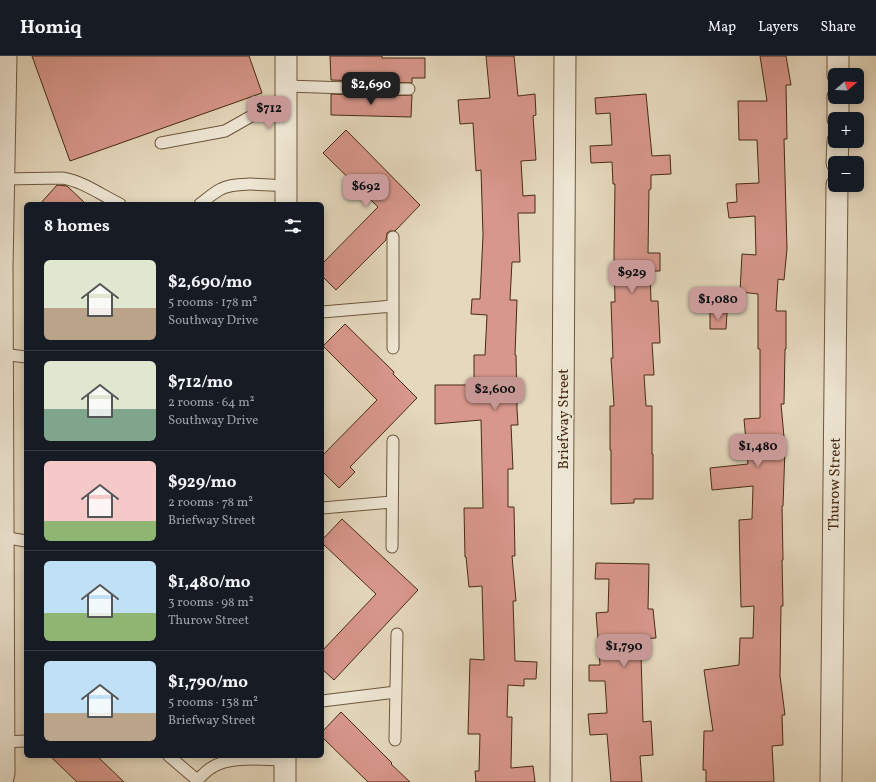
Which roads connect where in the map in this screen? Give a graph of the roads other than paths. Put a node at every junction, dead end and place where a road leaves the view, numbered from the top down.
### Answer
1 (6, 56) edge
2 (286, 56) edge
3 (565, 56) edge
4 (838, 56) edge
5 (838, 68) edge
6 (409, 89) dead end
7 (286, 95) junction
8 (161, 143) dead end
9 (4, 179) junction
10 (837, 192) edge
11 (286, 195) edge
12 (116, 202) edge
13 (203, 202) edge
14 (393, 237) dead end
15 (1, 267) edge
16 (393, 306) junction
17 (324, 312) edge
18 (394, 348) dead end
19 (2, 354) junction
20 (24, 357) edge
21 (393, 441) dead end
22 (392, 502) junction
23 (324, 508) edge
24 (24, 541) edge
25 (2, 543) edge
26 (392, 547) dead end
27 (396, 634) dead end
28 (396, 692) junction
29 (324, 701) edge
30 (395, 740) dead end
31 (24, 741) edge
32 (4, 742) junction
33 (171, 758) edge
34 (285, 758) edge
35 (6, 779) edge
36 (285, 782) edge
37 (561, 782) edge
38 (832, 782) edge

1 - 9 street
2 - 7 street
3 - 37 street, Briefway Street
4 - 5 street
6 - 7 lane
7 - 8 lane
7 - 11 street
9 - 12 lane
9 - 15 street
10 - 38 street, Thurow Street
11 - 13 lane
14 - 16 lane
15 - 19 street
16 - 17 lane
16 - 18 lane
19 - 20 lane
19 - 25 street
21 - 22 lane
22 - 23 lane
22 - 26 lane
24 - 25 lane
25 - 32 street
27 - 28 lane
28 - 29 lane
28 - 30 lane
31 - 32 lane
32 - 35 street
33 - 34 lane
34 - 36 street

